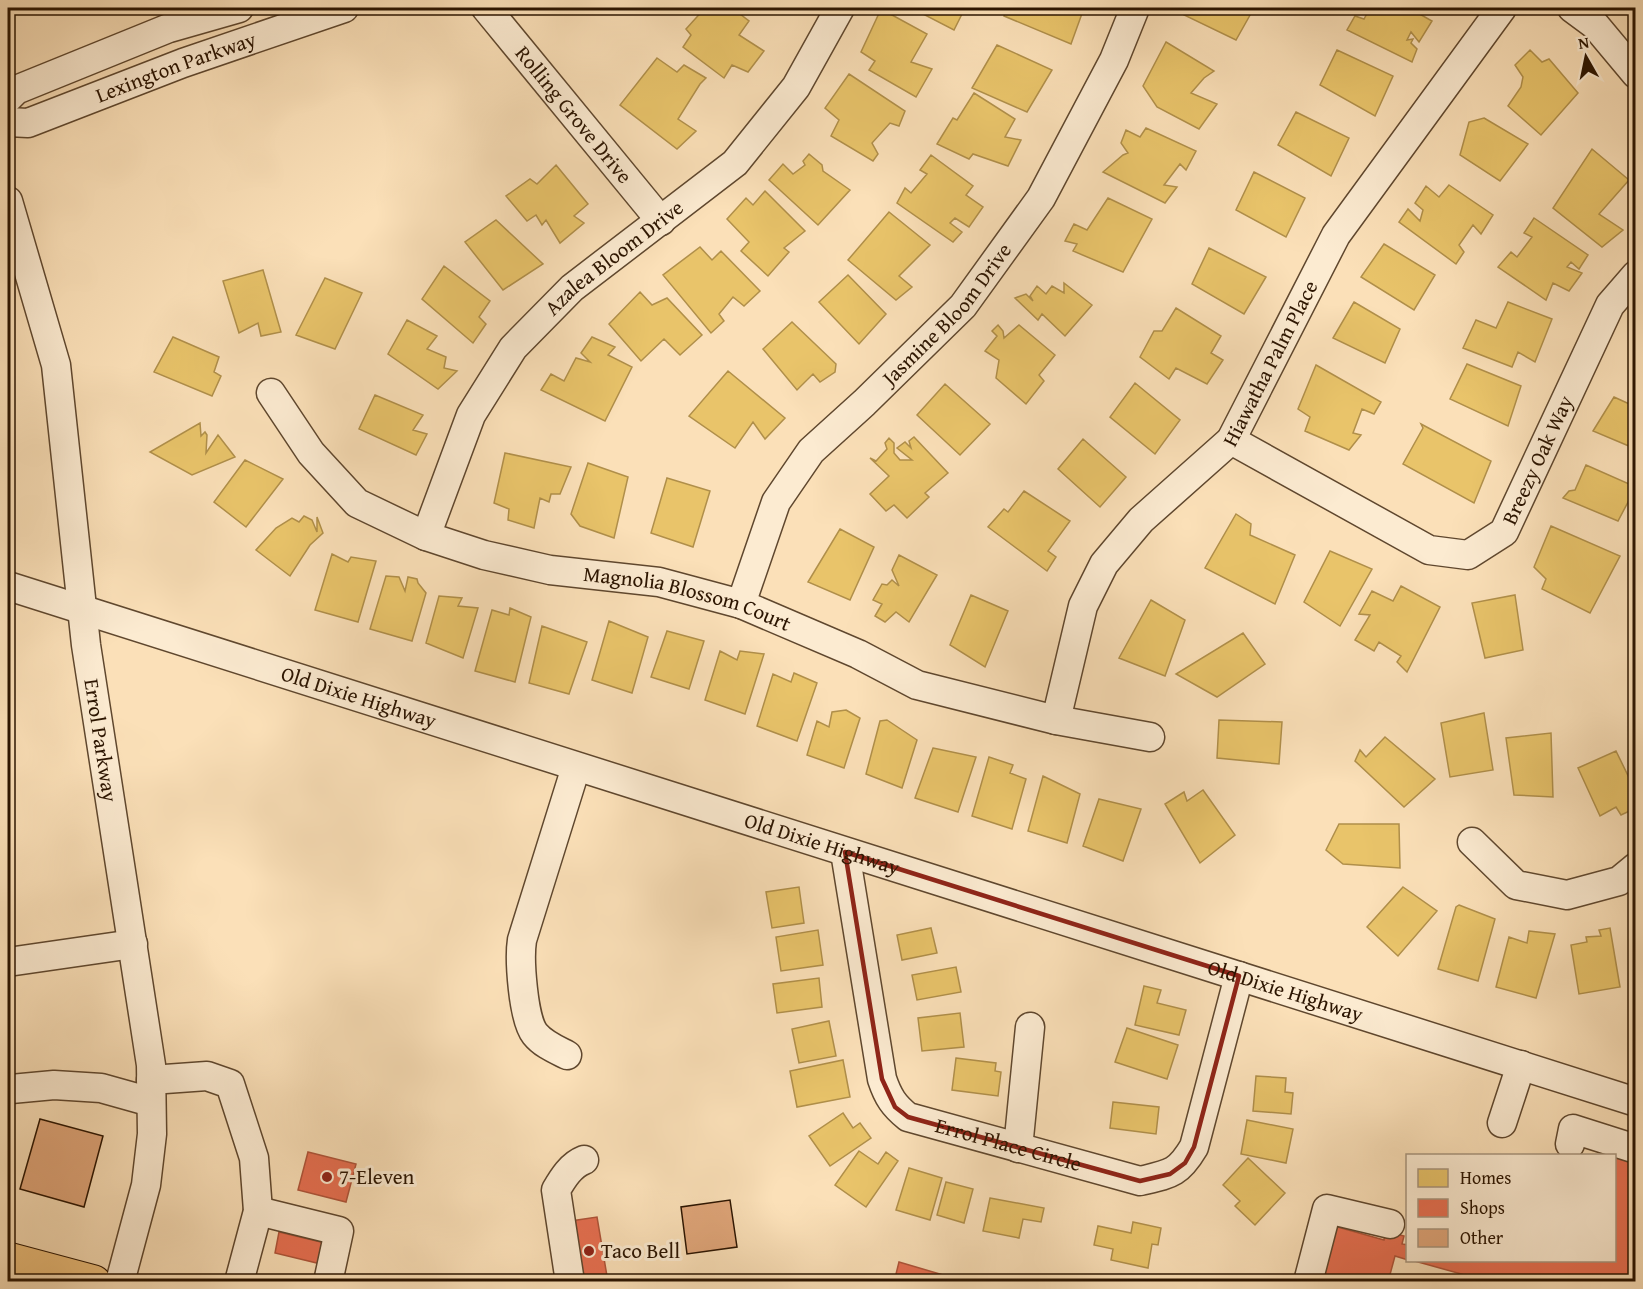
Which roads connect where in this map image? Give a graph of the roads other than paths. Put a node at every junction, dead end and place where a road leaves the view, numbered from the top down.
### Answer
1 (239, 8) edge
2 (344, 8) edge
3 (486, 8) edge
4 (840, 8) edge
5 (1135, 8) edge
6 (1502, 8) edge
7 (1572, 8) edge
8 (1635, 74) edge
9 (8, 98) edge
10 (8, 122) edge
11 (8, 201) edge
12 (661, 220) junction
13 (1635, 275) edge
14 (271, 393) dead end
15 (1231, 440) junction
16 (426, 536) junction
17 (8, 586) edge
18 (741, 604) junction
19 (82, 610) junction
20 (1056, 720) junction
21 (1150, 737) dead end
22 (576, 767) junction
23 (1472, 842) dead end
24 (845, 852) junction
25 (1635, 867) edge
26 (132, 944) junction
27 (8, 962) edge
28 (1239, 976) junction
29 (1030, 1027) dead end
30 (567, 1055) dead end
31 (1521, 1065) junction
32 (11, 1089) dead end
33 (151, 1091) junction
34 (1635, 1102) edge
35 (1502, 1123) dead end
36 (1570, 1144) dead end
37 (1018, 1148) junction
38 (1635, 1149) edge
39 (584, 1160) dead end
40 (258, 1211) junction
41 (1390, 1224) dead end
42 (8, 1259) edge
43 (94, 1281) edge
44 (120, 1281) edge
45 (239, 1281) edge
46 (328, 1281) edge
47 (570, 1281) edge
48 (1308, 1281) edge

1 - 9 street, Lexington Parkway
2 - 10 street, Lexington Parkway
3 - 12 street, Rolling Grove Drive
4 - 12 street, Azalea Bloom Drive
5 - 18 street, Jasmine Bloom Drive
6 - 15 street, Hiawatha Palm Place
7 - 8 street
11 - 19 street, Errol Parkway
12 - 16 street, Azalea Bloom Drive
13 - 15 street, Breezy Oak Way
14 - 16 street, Magnolia Blossom Court
15 - 20 street, Hiawatha Palm Place
16 - 18 street, Magnolia Blossom Court
17 - 19 street, Old Dixie Highway
18 - 20 street, Magnolia Blossom Court
19 - 22 street, Old Dixie Highway
19 - 26 street, Errol Parkway
20 - 21 street, Magnolia Blossom Court
22 - 24 street, Old Dixie Highway
22 - 30 street
23 - 25 street
24 - 28 street, Old Dixie Highway
24 - 37 street, Errol Place Circle
26 - 27 street
26 - 33 street, Errol Parkway
28 - 31 street, Old Dixie Highway
28 - 37 street, Errol Place Circle
29 - 37 street
31 - 34 street, Old Dixie Highway
31 - 35 street
32 - 33 street
33 - 40 street
33 - 44 street, Errol Parkway
36 - 38 street
39 - 47 street
40 - 45 street
40 - 46 street
41 - 48 street
42 - 43 main road

